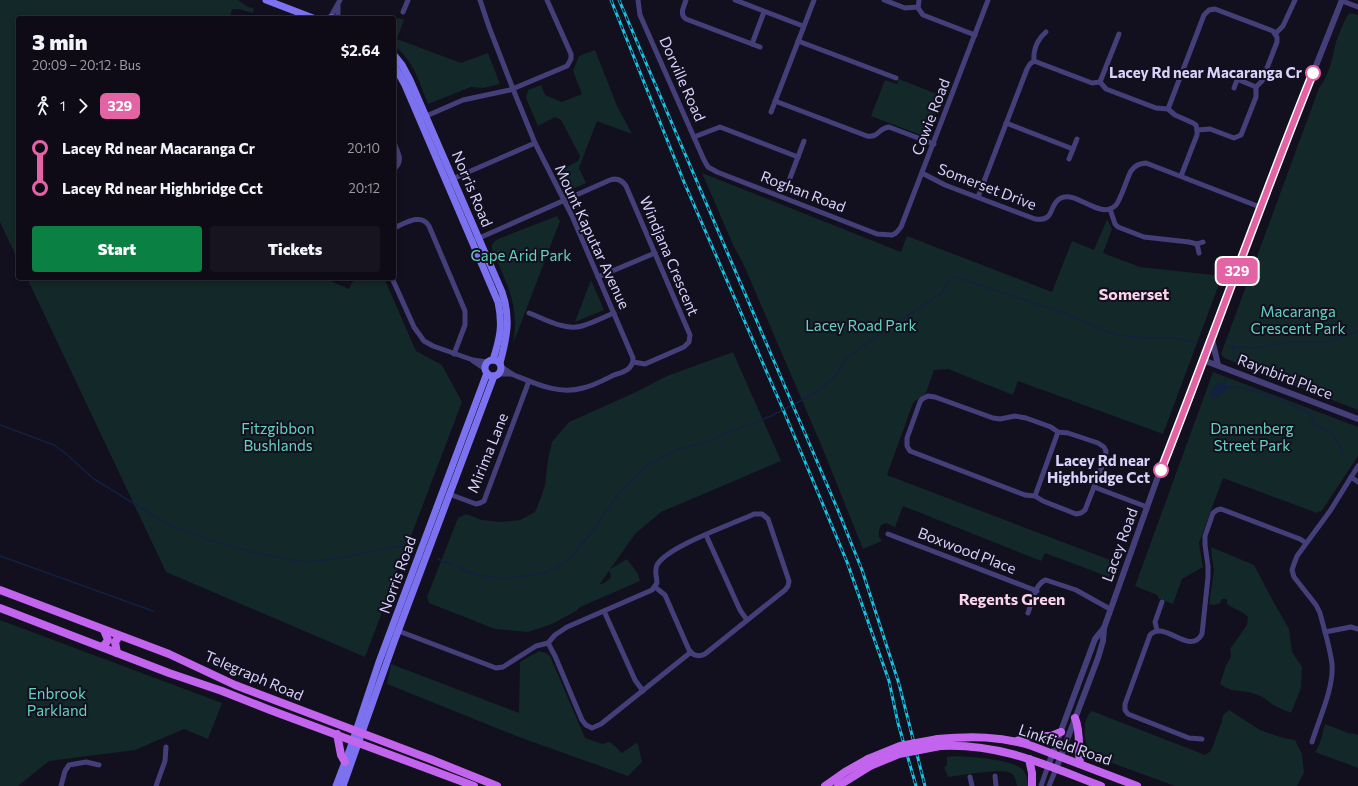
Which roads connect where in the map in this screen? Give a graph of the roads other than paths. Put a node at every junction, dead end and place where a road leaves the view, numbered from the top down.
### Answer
1 (266, 0) edge
2 (408, 0) edge
3 (480, 0) edge
4 (548, 0) edge
5 (638, 0) edge
6 (686, 0) edge
7 (735, 0) edge
8 (814, 0) edge
9 (884, 0) edge
10 (919, 0) edge
11 (988, 0) edge
12 (1295, 0) edge
13 (1342, 0) edge
14 (339, 3) edge
15 (918, 7) junction
16 (1358, 7) edge
17 (403, 12) dead end
18 (764, 12) junction
19 (309, 16) edge
20 (332, 16) edge
21 (338, 16) edge
22 (803, 26) junction
23 (1046, 32) dead end
24 (1118, 34) dead end
25 (1275, 34) junction
26 (975, 35) junction
27 (798, 41) junction
28 (752, 44) junction
29 (760, 47) dead end
30 (396, 58) edge
31 (1034, 61) junction
32 (396, 69) edge
33 (1240, 72) dead end
34 (896, 78) dead end
35 (1237, 80) junction
36 (1100, 82) junction
37 (1256, 87) junction
38 (1234, 88) dead end
39 (513, 89) junction
40 (775, 101) junction
41 (1168, 109) junction
42 (771, 112) dead end
43 (423, 117) junction
44 (1006, 123) junction
45 (1197, 130) junction
46 (694, 137) junction
47 (1077, 138) dead end
48 (804, 141) dead end
49 (535, 143) junction
50 (934, 144) junction
51 (396, 148) edge
52 (1073, 149) junction
53 (798, 157) junction
54 (1069, 159) dead end
55 (708, 167) joint
56 (396, 168) edge
57 (922, 173) junction
58 (1181, 176) junction
59 (790, 178) dead end
60 (450, 180) junction
61 (978, 197) junction
62 (564, 201) junction
63 (1260, 207) junction
64 (1110, 209) junction
65 (396, 227) edge
66 (889, 236) joint
67 (476, 240) junction
68 (1203, 242) dead end
69 (1197, 244) junction
70 (655, 253) junction
71 (1199, 253) dead end
72 (598, 277) junction
73 (393, 280) edge
74 (529, 313) dead end
75 (614, 313) junction
76 (1212, 339) junction
77 (454, 354) junction
78 (1203, 360) junction
79 (633, 362) junction
80 (1218, 366) junction
81 (493, 368) junction
82 (529, 381) junction
83 (1358, 419) edge
84 (1058, 432) junction
85 (1358, 466) edge
86 (1351, 477) junction
87 (1358, 482) edge
88 (1094, 487) junction
89 (449, 494) junction
90 (1035, 496) junction
91 (1147, 507) junction
92 (706, 534) junction
93 (888, 534) dead end
94 (1306, 543) junction
95 (655, 587) junction
96 (0, 590) edge
97 (1037, 591) junction
98 (1162, 602) dead end
99 (0, 608) edge
100 (1110, 609) junction
101 (604, 610) junction
102 (1028, 613) dead end
103 (747, 620) junction
104 (1104, 628) junction
105 (395, 629) junction
106 (1358, 629) edge
107 (104, 630) junction
108 (1157, 630) junction
109 (1325, 632) junction
110 (119, 636) junction
111 (548, 643) junction
112 (102, 647) junction
113 (691, 652) junction
114 (117, 653) junction
115 (643, 691) junction
116 (1075, 718) junction
117 (359, 732) junction
118 (1061, 732) junction
119 (337, 734) junction
120 (1202, 739) dead end
121 (356, 741) junction
122 (939, 742) junction
123 (1017, 742) junction
124 (1312, 742) dead end
125 (166, 747) dead end
126 (1057, 756) junction
127 (1029, 759) junction
128 (345, 762) junction
129 (869, 763) junction
130 (1080, 764) junction
131 (99, 765) dead end
132 (1052, 768) junction
133 (995, 776) dead end
134 (970, 777) dead end
135 (62, 786) edge
136 (156, 786) edge
137 (336, 786) edge
138 (343, 786) edge
139 (474, 786) edge
140 (498, 786) edge
141 (825, 786) edge
142 (838, 786) edge
143 (972, 786) edge
144 (996, 786) edge
145 (1032, 786) edge
146 (1041, 786) edge
147 (1049, 786) edge
148 (1101, 786) edge
149 (1137, 786) edge

1 - 19 main road
2 - 17 street
3 - 39 street, Mount Kaputar Avenue
4 - 39 street
5 - 46 street, Dorville Road
6 - 28 street
7 - 18 street
8 - 22 street
9 - 15 street
10 - 15 street
11 - 26 street, Cowie Road
12 - 25 street
13 - 16 street
13 - 63 street, Lacey Road
14 - 20 street
14 - 21 street
15 - 26 street
18 - 22 street
18 - 28 street
22 - 27 street
23 - 31 street
24 - 36 street
25 - 37 street
25 - 41 street
26 - 50 street, Cowie Road
27 - 34 street
27 - 40 street
28 - 29 street
30 - 43 main road, Norris Road
31 - 36 street
31 - 44 street
32 - 43 main road, Norris Road
33 - 35 street
35 - 37 street
35 - 38 street
36 - 41 street
37 - 45 street
39 - 43 street
39 - 49 street, Mount Kaputar Avenue
40 - 42 street
40 - 50 street
41 - 45 street
43 - 60 main road, Norris Road
44 - 52 street
44 - 61 street
45 - 58 street
46 - 53 street
46 - 55 street, Dorville Road
47 - 52 street
48 - 53 street
49 - 60 street
49 - 62 street, Mount Kaputar Avenue
50 - 57 street, Cowie Road
51 - 56 street
52 - 54 street
53 - 59 street
55 - 66 street, Roghan Road
57 - 61 street, Somerset Drive
57 - 66 street, Cowie Road
58 - 63 street
58 - 64 street
60 - 67 main road, Norris Road
61 - 64 street, Somerset Drive
62 - 67 street
62 - 70 street, Windjana Crescent
62 - 72 street, Mount Kaputar Avenue
63 - 76 street, Lacey Road
64 - 69 street
65 - 77 street
67 - 81 main road, Norris Road
68 - 69 street
69 - 71 street
70 - 72 street
70 - 79 street, Windjana Crescent
72 - 75 street, Mount Kaputar Avenue
73 - 77 street
74 - 75 street
75 - 79 street, Mount Kaputar Avenue
76 - 78 street, Lacey Road
76 - 80 street
77 - 81 street
78 - 80 street, Raynbird Place
78 - 91 street, Lacey Road
79 - 82 street
80 - 83 street, Raynbird Place
81 - 82 street
81 - 89 main road, Norris Road
81 - 105 main road, Norris Road
82 - 89 street, Mirima Lane
84 - 88 street
84 - 90 street
84 - 90 street
85 - 86 street
86 - 87 street
86 - 94 street
88 - 90 street
88 - 91 street
89 - 105 main road, Norris Road
91 - 100 street, Lacey Road
92 - 95 street
92 - 103 street
92 - 103 street
93 - 97 street, Boxwood Place
94 - 108 street
94 - 109 street
95 - 101 street
95 - 113 street
96 - 107 main road, Telegraph Road
97 - 100 street
97 - 102 street
98 - 108 street
99 - 112 main road, Telegraph Road
100 - 104 street, Lacey Road
101 - 111 street
101 - 115 street
103 - 113 street
104 - 116 street, Lacey Road
104 - 118 street, Lacey Road
105 - 111 street
105 - 117 main road, Norris Road
106 - 109 street
107 - 110 main road, Telegraph Road
107 - 112 main road
108 - 120 street
109 - 124 street
110 - 114 main road
110 - 117 main road, Telegraph Road
111 - 115 street
112 - 114 main road, Telegraph Road
113 - 115 street
114 - 119 main road, Telegraph Road
116 - 126 street, Lacey Road
116 - 130 main road
117 - 121 main road, Norris Road
117 - 140 main road, Telegraph Road
118 - 123 main road
118 - 126 street, Lacey Road
119 - 121 main road, Telegraph Road
119 - 128 main road
121 - 128 main road, Norris Road
121 - 138 main road, Norris Road
121 - 139 main road, Telegraph Road
122 - 123 main road, Linkfield Road
122 - 127 main road, Linkfield Road
122 - 129 main road, Linkfield Road, bridge
123 - 126 main road, Linkfield Road
125 - 136 street
126 - 130 main road, Linkfield Road
126 - 132 street, Lacey Road
127 - 132 main road, Linkfield Road
127 - 145 main road
128 - 137 main road, Norris Road
129 - 141 main road, Linkfield Road
129 - 142 main road, Linkfield Road
130 - 149 main road, Linkfield Road
131 - 135 street
132 - 146 street, Lacey Road
132 - 147 street, Lacey Road
132 - 148 main road, Linkfield Road
133 - 144 street
134 - 143 street

